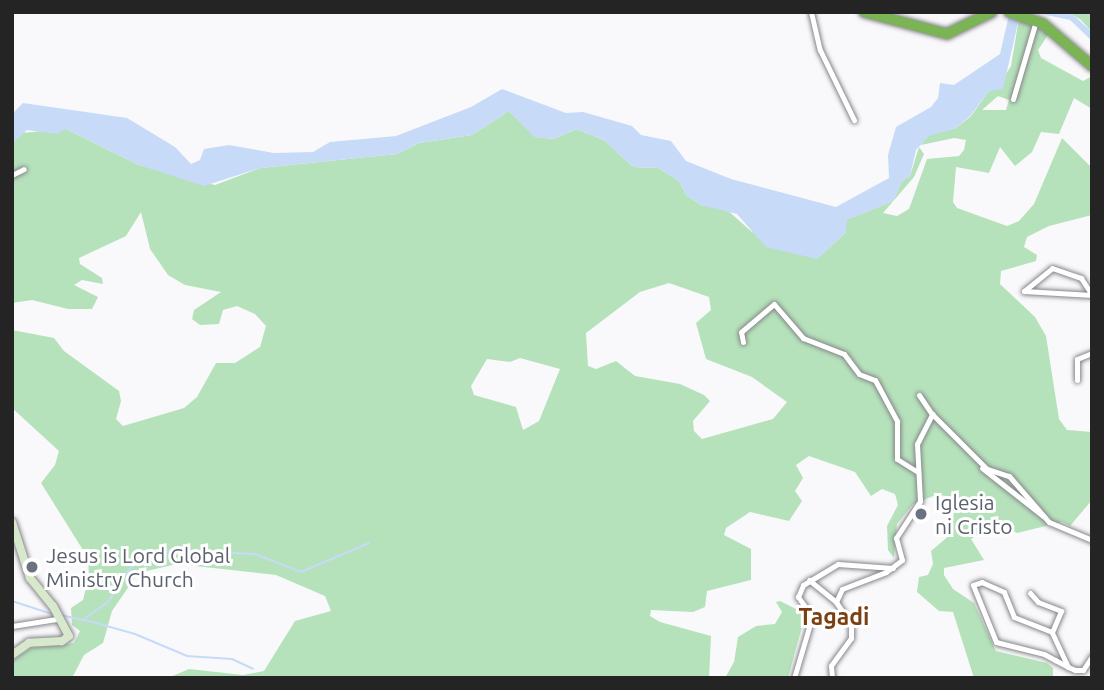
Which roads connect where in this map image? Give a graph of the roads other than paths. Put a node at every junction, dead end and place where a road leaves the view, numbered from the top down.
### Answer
1 (811, 12) edge
2 (864, 12) edge
3 (992, 12) edge
4 (1009, 12) edge
5 (1037, 21) junction
6 (1092, 66) edge
7 (1013, 99) dead end
8 (854, 120) dead end
9 (24, 169) dead end
10 (12, 175) edge
11 (1092, 295) edge
12 (743, 342) dead end
13 (1092, 353) edge
14 (1077, 380) dead end
15 (919, 395) dead end
16 (932, 414) junction
17 (977, 459) junction
18 (918, 472) junction
19 (1045, 517) junction
20 (12, 522) edge
21 (1092, 540) edge
22 (893, 568) junction
23 (809, 580) junction
24 (1030, 593) dead end
25 (836, 602) junction
26 (56, 616) junction
27 (12, 626) edge
28 (1052, 632) junction
29 (12, 655) edge
30 (1092, 656) edge
31 (1068, 667) junction
32 (798, 676) edge
33 (832, 678) edge

1 - 8 street
2 - 3 highway
4 - 5 highway
5 - 6 highway
5 - 7 street
9 - 10 street
11 - 11 street
12 - 18 street
13 - 14 street
15 - 16 street
16 - 17 street
16 - 18 street
17 - 19 street
17 - 19 street
18 - 22 street
19 - 21 street
20 - 26 main road
22 - 23 street
22 - 25 street
23 - 25 street
23 - 32 street
24 - 28 street
25 - 33 street
26 - 27 street
26 - 29 main road
28 - 31 street
28 - 31 street
30 - 31 street

